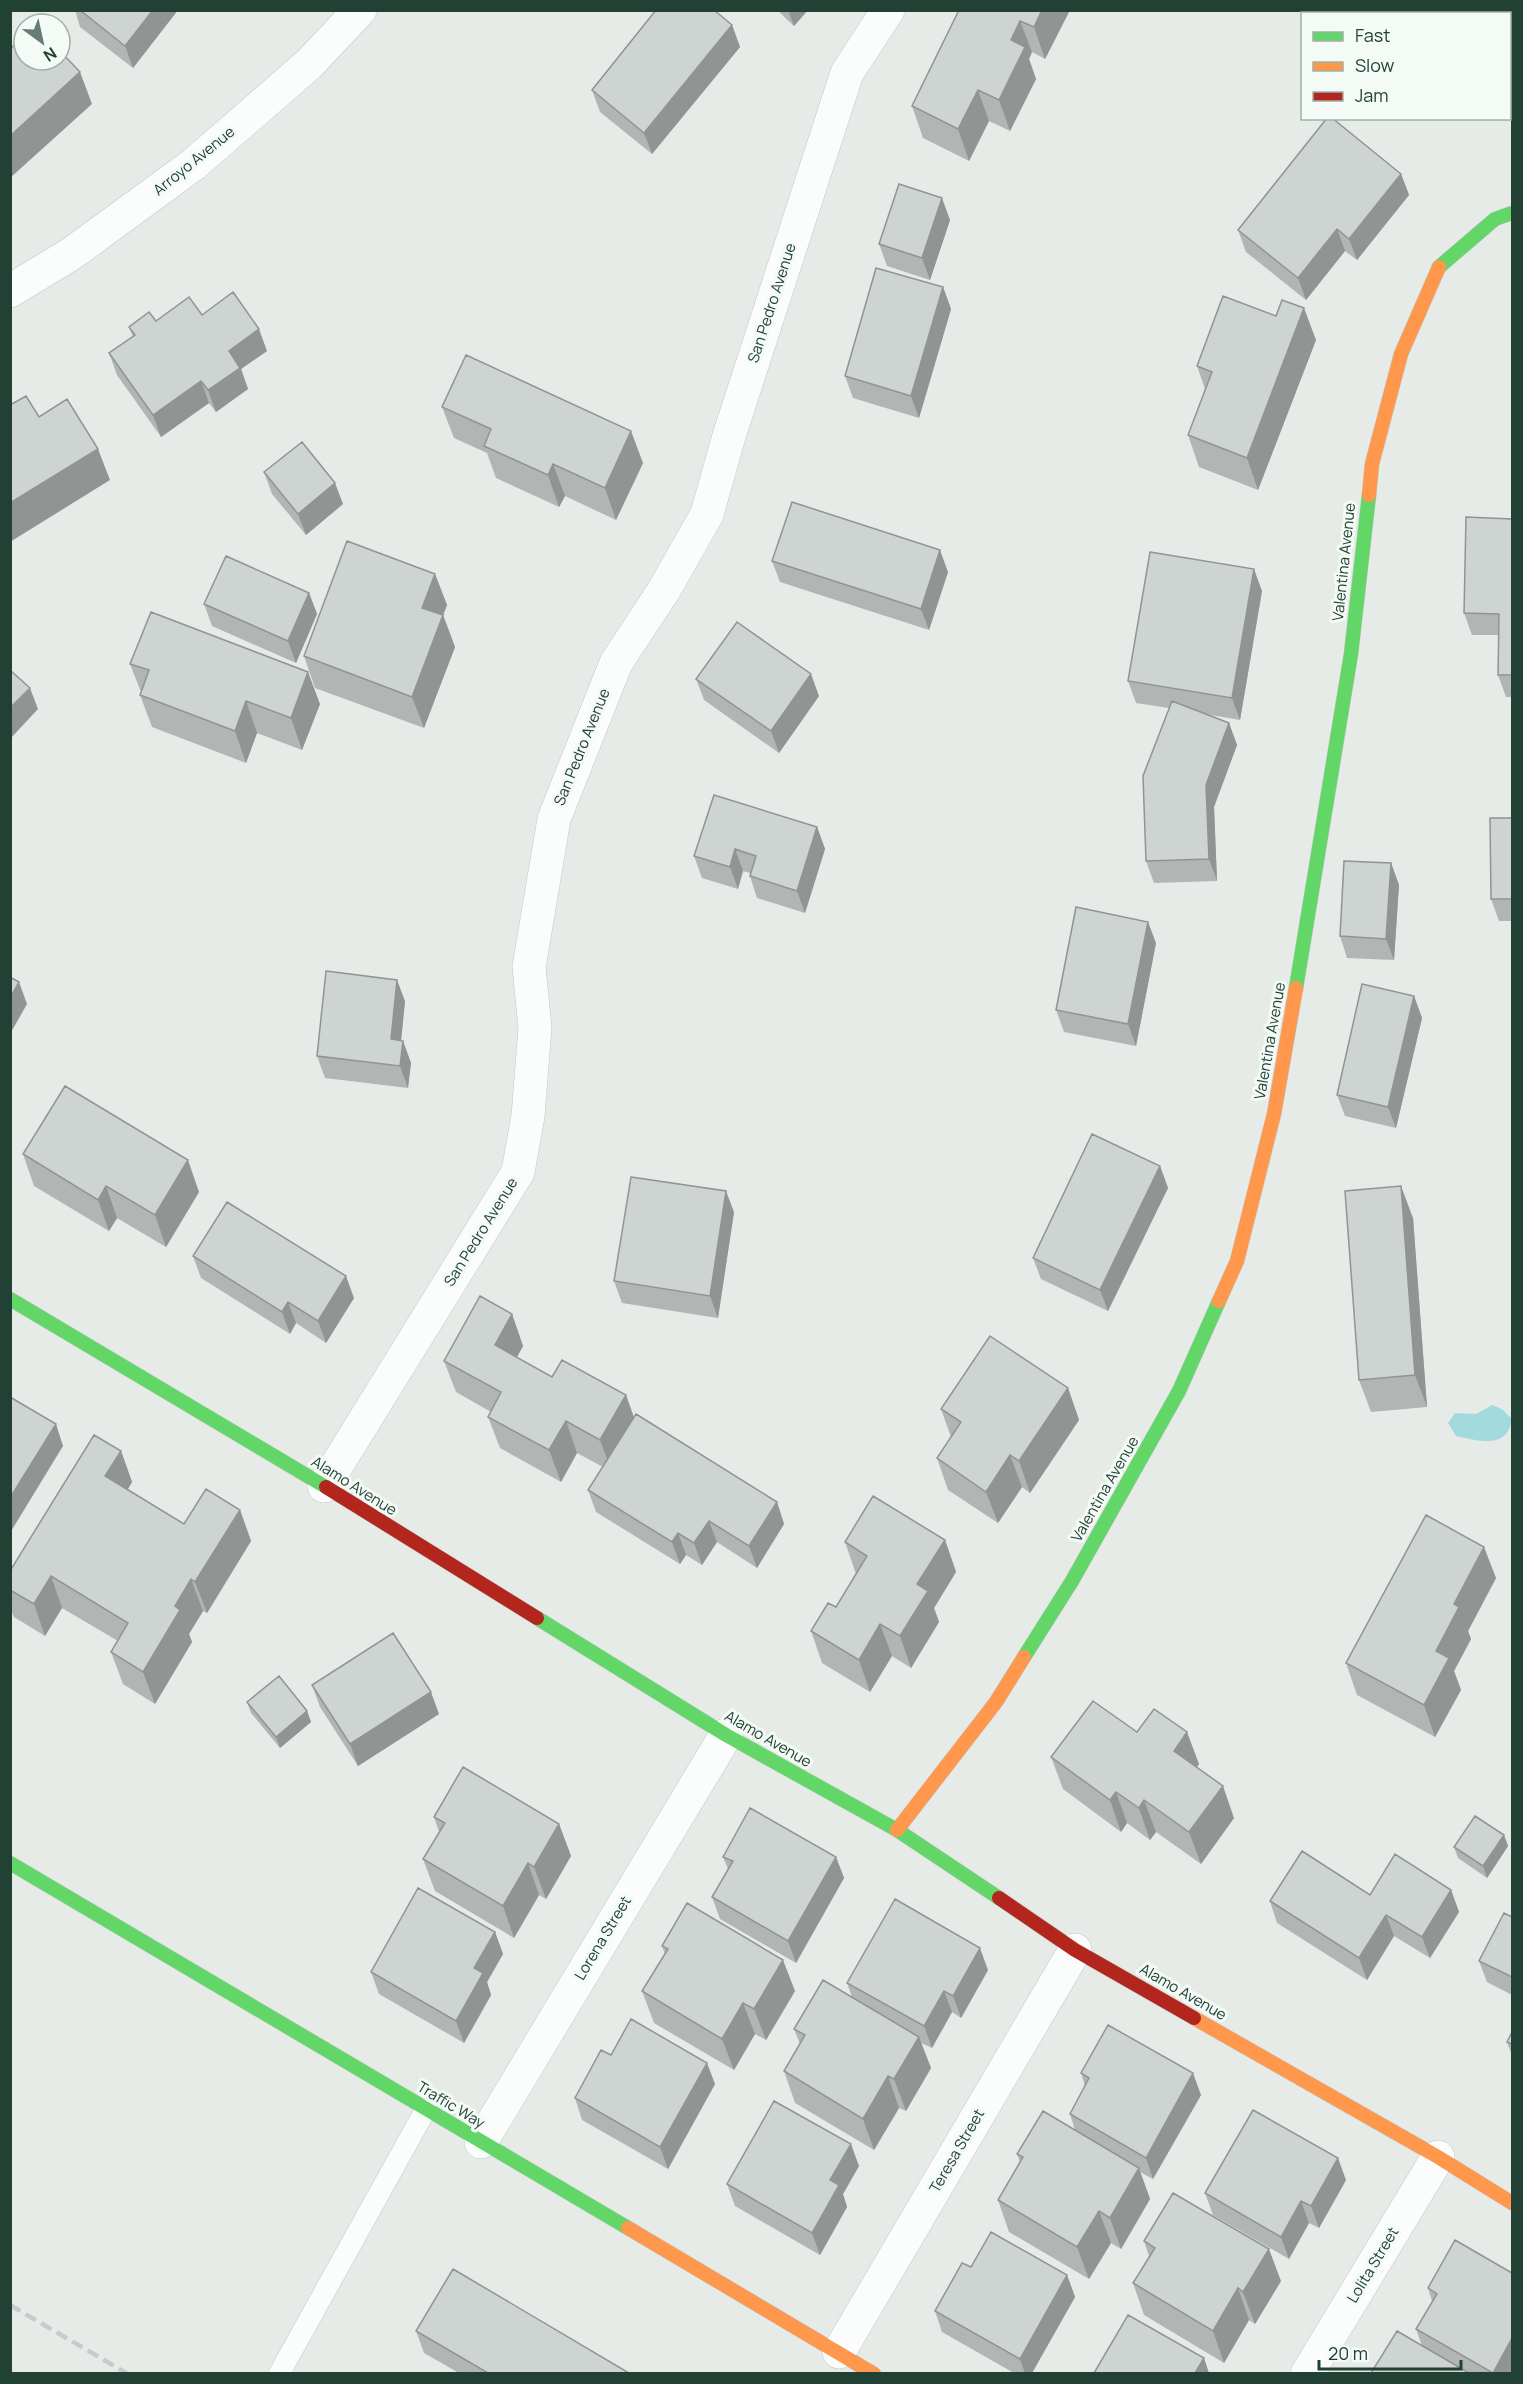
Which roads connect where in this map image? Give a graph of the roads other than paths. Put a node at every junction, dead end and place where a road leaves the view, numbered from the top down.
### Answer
1 (360, 10) edge
2 (888, 10) edge
3 (1512, 213) edge
4 (10, 291) edge
5 (10, 1299) edge
6 (324, 1486) junction
7 (726, 1735) junction
8 (897, 1830) junction
9 (10, 1863) edge
10 (1075, 1950) junction
11 (426, 2109) junction
12 (481, 2142) junction
13 (1438, 2157) junction
14 (1512, 2202) edge
15 (839, 2352) junction
16 (279, 2373) edge
17 (874, 2373) edge
18 (1307, 2373) edge

1 - 4 street, Arroyo Avenue
2 - 6 street, San Pedro Avenue
3 - 8 street, Valentina Avenue
5 - 6 street, Alamo Avenue
6 - 7 street, Alamo Avenue
7 - 8 street, Alamo Avenue
7 - 12 street, Lorena Street
8 - 10 street, Alamo Avenue
9 - 11 street, Traffic Way
10 - 13 street, Alamo Avenue
10 - 15 street, Teresa Street
11 - 12 street, Traffic Way
11 - 16 lane
12 - 15 street, Traffic Way
13 - 14 street, Alamo Avenue
13 - 18 street, Lolita Street
15 - 17 street, Traffic Way

